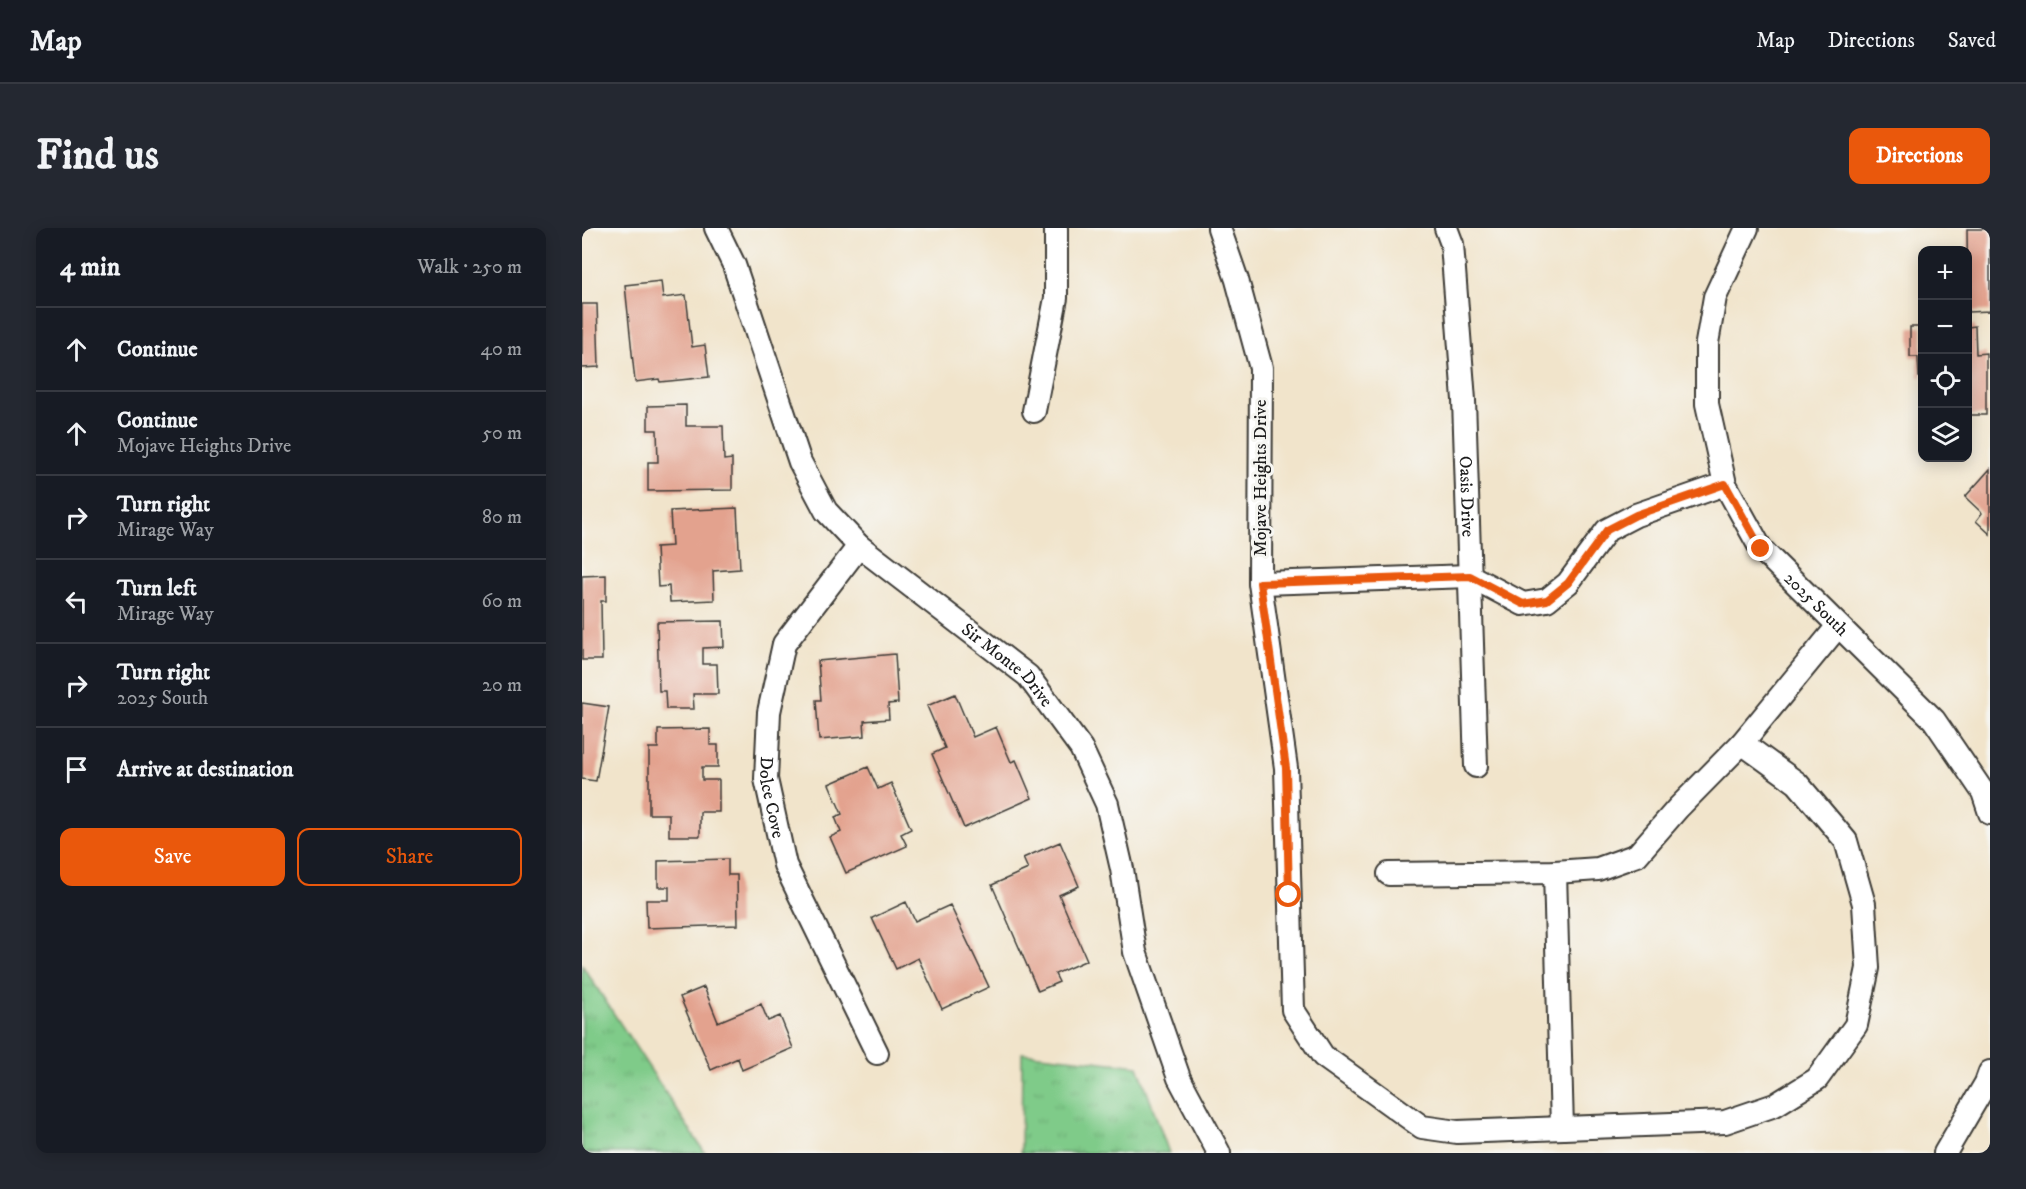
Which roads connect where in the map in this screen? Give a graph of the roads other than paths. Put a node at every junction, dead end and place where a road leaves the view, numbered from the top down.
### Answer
1 (716, 228) edge
2 (1056, 228) edge
3 (1219, 228) edge
4 (1446, 228) edge
5 (1747, 228) edge
6 (1034, 411) dead end
7 (1725, 484) junction
8 (859, 546) junction
9 (1470, 576) junction
10 (1260, 583) junction
11 (1838, 626) junction
12 (1742, 743) junction
13 (1476, 766) dead end
14 (1990, 813) edge
15 (1555, 872) junction
16 (1389, 874) dead end
17 (877, 1053) dead end
18 (1990, 1072) edge
19 (1562, 1128) junction
20 (1219, 1153) edge
21 (1945, 1153) edge

1 - 8 street, Sir Monte Drive
2 - 6 street
3 - 10 street, Mojave Heights Drive
4 - 9 street, Oasis Drive
5 - 7 street, 2025 South
7 - 9 street
7 - 11 street, 2025 South
8 - 17 street, Dolce Cove
8 - 20 street, Sir Monte Drive
9 - 10 street
9 - 13 street, Oasis Drive
10 - 19 street, Mojave Heights Drive
11 - 12 street
11 - 14 street, 2025 South
12 - 15 street
12 - 19 street, Mojave Heights Drive
15 - 16 street
15 - 19 street
18 - 21 street

